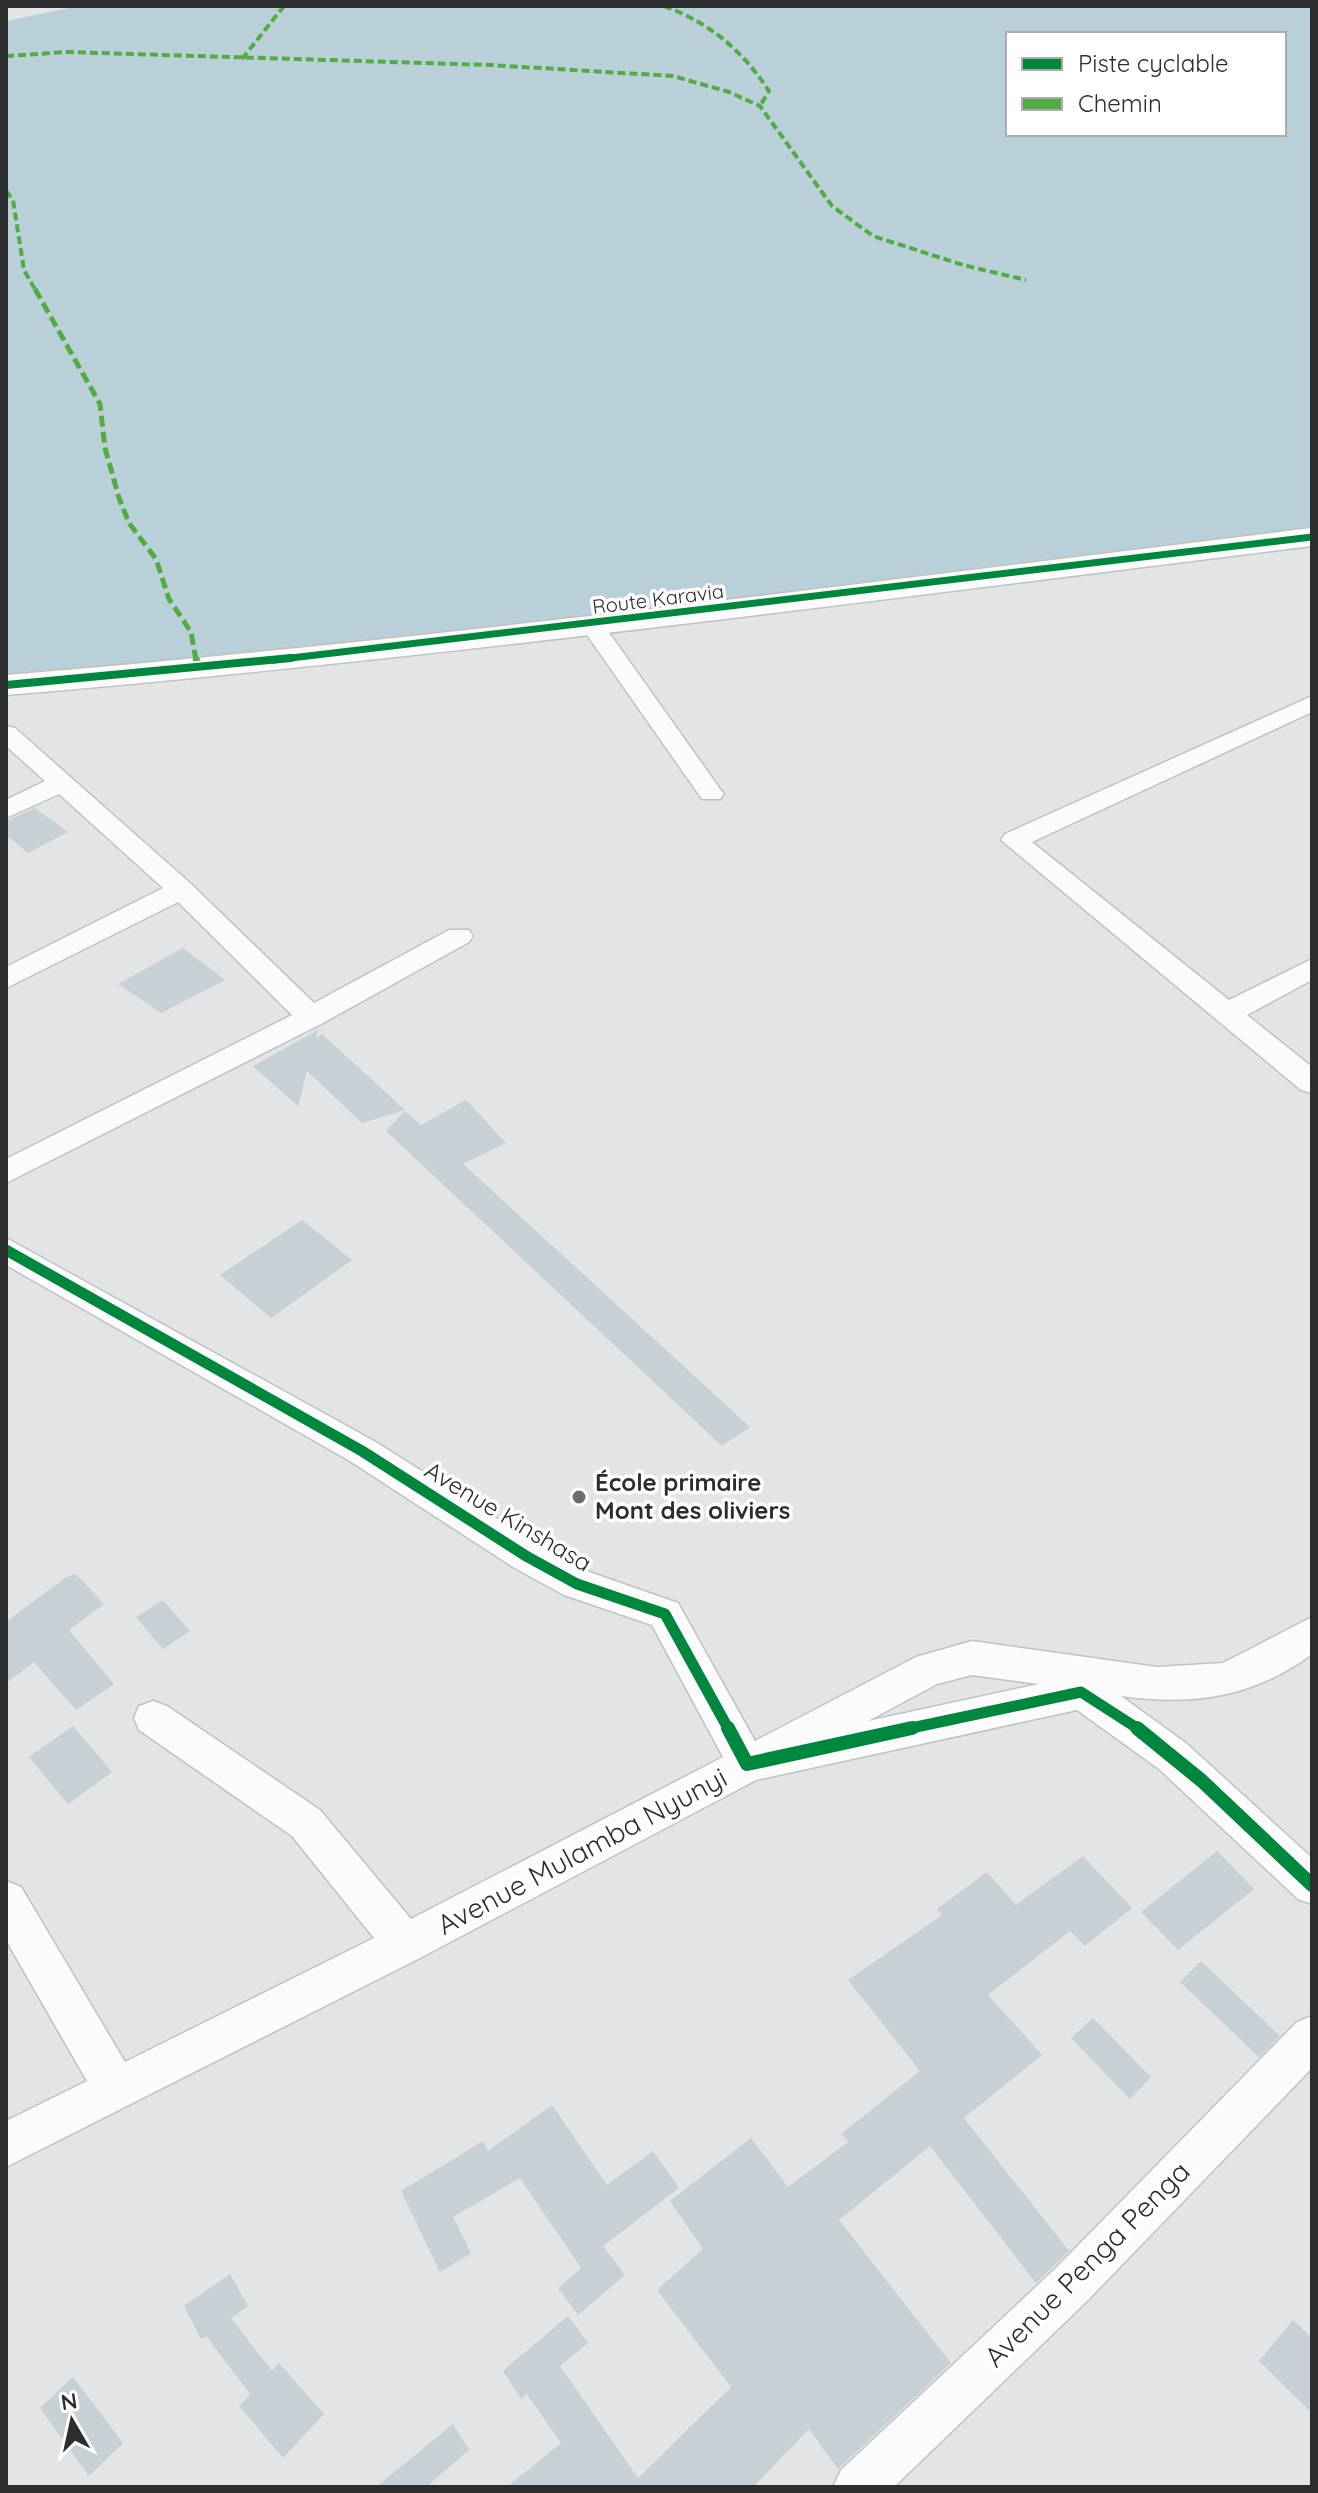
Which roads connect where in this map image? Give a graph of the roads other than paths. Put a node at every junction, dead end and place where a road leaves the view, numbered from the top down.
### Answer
1 (1312, 537) edge
2 (592, 625) junction
3 (6, 685) edge
4 (1312, 703) edge
5 (6, 733) edge
6 (62, 783) junction
7 (711, 794) dead end
8 (6, 810) edge
9 (181, 890) junction
10 (459, 936) dead end
11 (1312, 968) edge
12 (6, 979) edge
13 (1225, 1014) junction
14 (311, 1017) junction
15 (1312, 1083) edge
16 (6, 1172) edge
17 (6, 1250) edge
18 (1312, 1633) edge
19 (153, 1718) dead end
20 (747, 1764) junction
21 (1312, 1885) edge
22 (6, 1901) edge
23 (405, 1944) junction
24 (1312, 2037) edge
25 (117, 2090) junction
26 (6, 2145) edge
27 (858, 2487) edge

1 - 2 street, Route Karavia
2 - 3 street, Route Karavia
2 - 7 street
4 - 13 street
5 - 6 street
6 - 8 street
6 - 9 street
9 - 12 street
9 - 14 street
10 - 14 street
11 - 13 street
13 - 15 street
14 - 16 street
17 - 20 street, Avenue Kinshasa
18 - 20 street, Avenue Mulamba Nyunyi
19 - 23 street
20 - 21 street
20 - 23 street, Avenue Mulamba Nyunyi
22 - 25 street
23 - 25 street, Avenue Mulamba Nyunyi
24 - 27 street, Avenue Penga Penga
25 - 26 street, Avenue Mulamba Nyunyi

